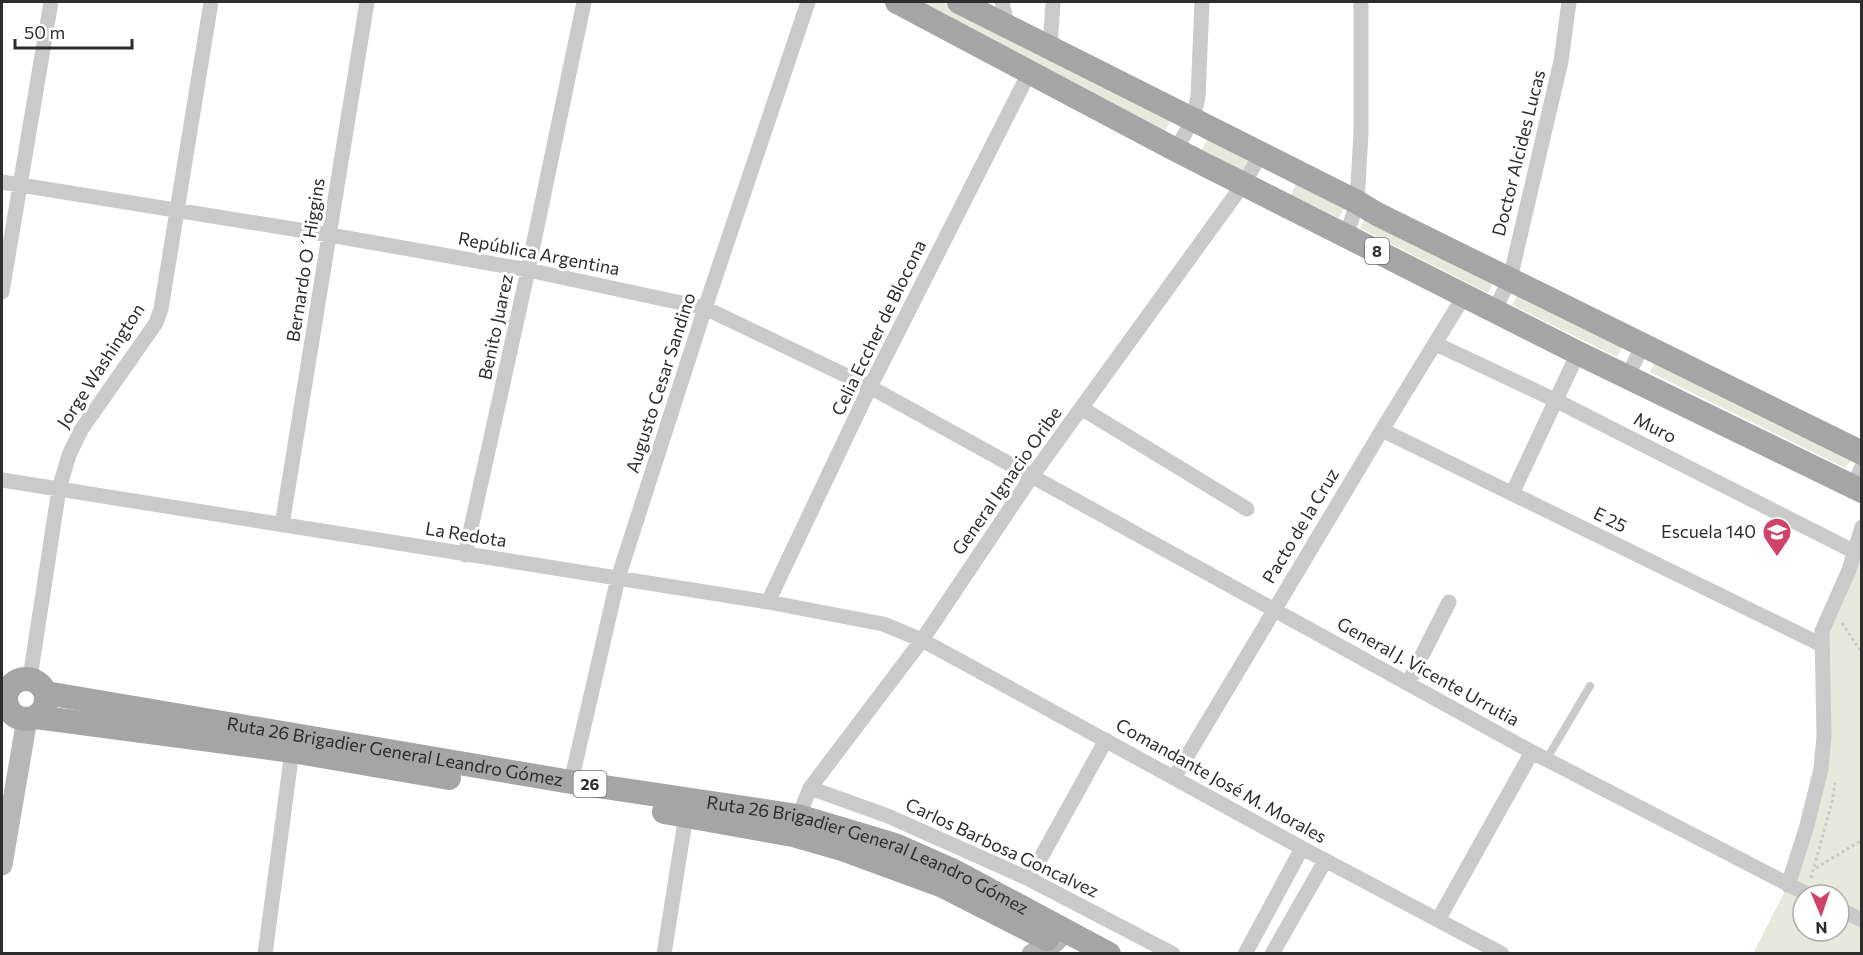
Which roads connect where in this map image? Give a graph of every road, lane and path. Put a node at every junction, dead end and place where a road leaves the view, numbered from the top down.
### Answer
1 (51, 2) edge
2 (211, 2) edge
3 (367, 2) edge
4 (584, 2) edge
5 (808, 2) edge
6 (897, 2) edge
7 (959, 2) edge
8 (1053, 2) edge
9 (1202, 2) edge
10 (1360, 2) edge
11 (1569, 2) edge
12 (1004, 13) edge
13 (1050, 48) junction
14 (1029, 73) junction
15 (1193, 119) junction
16 (1176, 150) junction
17 (1261, 154) junction
18 (2, 182) edge
19 (1244, 183) junction
20 (20, 185) junction
21 (1357, 202) junction
22 (176, 210) junction
23 (330, 235) junction
24 (1347, 235) junction
25 (528, 270) junction
26 (1510, 279) junction
27 (2, 292) edge
28 (1464, 296) junction
29 (705, 308) junction
30 (1494, 311) junction
31 (1436, 344) junction
32 (1643, 345) junction
33 (1578, 353) junction
34 (1627, 377) junction
35 (870, 387) junction
36 (1556, 400) junction
37 (1081, 408) junction
38 (1382, 430) junction
39 (1862, 453) edge
40 (1032, 476) junction
41 (2, 480) edge
42 (1858, 482) edge
43 (60, 489) junction
44 (1512, 494) junction
45 (1247, 509) dead end
46 (282, 525) junction
47 (1862, 527) edge
48 (1855, 552) junction
49 (465, 555) junction
50 (618, 578) junction
51 (768, 602) junction
52 (1449, 602) dead end
53 (1274, 610) junction
54 (1839, 619) dead end
55 (922, 640) junction
56 (1822, 645) junction
57 (1862, 653) edge
58 (1408, 683) junction
59 (1590, 686) dead end
60 (16, 692) edge
61 (32, 718) junction
62 (1106, 740) junction
63 (292, 752) junction
64 (1532, 752) junction
65 (1546, 760) junction
66 (1174, 778) junction
67 (571, 782) junction
68 (810, 788) junction
69 (686, 815) junction
70 (795, 825) junction
71 (1862, 840) edge
72 (1302, 848) junction
73 (1325, 861) junction
74 (2, 865) edge
75 (1814, 869) dead end
76 (1029, 879) junction
77 (1788, 885) junction
78 (1791, 886) edge
79 (1438, 920) junction
80 (1064, 942) edge
81 (1104, 952) edge
82 (265, 954) edge
83 (664, 954) edge
84 (1032, 954) edge
85 (1173, 954) edge
86 (1245, 954) edge
87 (1272, 954) edge
88 (1502, 954) edge

1 - 20 street
2 - 22 street, Jorge Washington
3 - 23 street, Bernardo O´Higgins
4 - 25 street, Benito Juarez
5 - 29 street, Augusto Cesar Sandino
6 - 14 main road, 8
7 - 12 main road, 8
8 - 13 street
9 - 15 street
10 - 21 street
11 - 26 street, Doctor Alcides Lucas
12 - 13 main road, 8
13 - 15 main road, 8
14 - 16 main road, 8
14 - 35 street, Celia Eccher de Blocona
15 - 16 street
15 - 17 main road, 8
16 - 19 main road, 8
17 - 19 street, General Ignacio Oribe
17 - 21 main road, 8
18 - 20 street, República Argentina
19 - 24 main road, 8
19 - 37 street, General Ignacio Oribe
20 - 22 street, República Argentina
20 - 27 street
21 - 24 street
21 - 26 main road, 8
22 - 23 street, República Argentina
22 - 43 street, Jorge Washington
23 - 25 street, República Argentina
23 - 46 street, Bernardo O´Higgins
24 - 28 main road, 8
25 - 29 street, República Argentina
25 - 49 street, Benito Juarez
26 - 30 street, Doctor Alcides Lucas
26 - 32 main road, 8
28 - 30 main road, 8
28 - 31 street, Pacto de la Cruz
29 - 35 street, República Argentina
29 - 50 street, Augusto Cesar Sandino
30 - 33 main road, 8
31 - 36 street, Muro
31 - 38 street, Pacto de la Cruz
32 - 34 street
32 - 39 main road, 8
33 - 34 main road, 8
33 - 36 street
34 - 42 main road, 8
35 - 40 street, República Argentina
35 - 51 street, Celia Eccher de Blocona
36 - 44 street
36 - 48 street, Muro
37 - 40 street, General Ignacio Oribe
37 - 45 street
38 - 44 street, E 25
38 - 53 street, Pacto de la Cruz
40 - 53 street, General J. Vicente Urrutia
40 - 55 street, General Ignacio Oribe
41 - 43 street, La Redota
43 - 46 street, La Redota
43 - 60 street, Jorge Washington
44 - 56 street, E 25
46 - 49 street, La Redota
47 - 48 street
48 - 56 street
49 - 50 street, La Redota
50 - 51 street, La Redota
50 - 67 street, Augusto Cesar Sandino
51 - 55 street, La Redota
52 - 58 street
53 - 58 street, General J. Vicente Urrutia
53 - 66 street, Pacto de la Cruz
54 - 57 path
55 - 62 street, Comandante José M. Morales
55 - 68 street, General Ignacio Oribe
56 - 77 street
58 - 64 street, General J. Vicente Urrutia
59 - 65 lane
60 - 61 main road, 26
60 - 61 main road
60 - 67 main road, Ruta 26 Brigadier General Leandro Gómez / 26
61 - 63 main road, Ruta 26 Brigadier General Leandro Gómez / 26
61 - 74 street
62 - 66 street, Comandante José M. Morales
62 - 76 street
63 - 69 main road, Ruta 26 Brigadier General Leandro Gómez / 26
63 - 82 street
64 - 65 street, General J. Vicente Urrutia
64 - 79 street
65 - 77 street, General J. Vicente Urrutia
66 - 72 street, Comandante José M. Morales
67 - 70 main road, Ruta 26 Brigadier General Leandro Gómez / 26
68 - 70 street, General Ignacio Oribe
68 - 76 street, Carlos Barbosa Goncalvez
69 - 70 main road, Ruta 26 Brigadier General Leandro Gómez / 26
69 - 83 street
70 - 80 main road, Ruta 26 Brigadier General Leandro Gómez / 26
71 - 75 path
72 - 73 street, Comandante José M. Morales
72 - 86 street
73 - 79 street, Comandante José M. Morales
73 - 87 street
76 - 85 street, Carlos Barbosa Goncalvez
77 - 78 street, General J. Vicente Urrutia
79 - 88 street, Comandante José M. Morales
80 - 81 main road, Ruta 26 Brigadier General Leandro Gómez / 26
80 - 84 street

